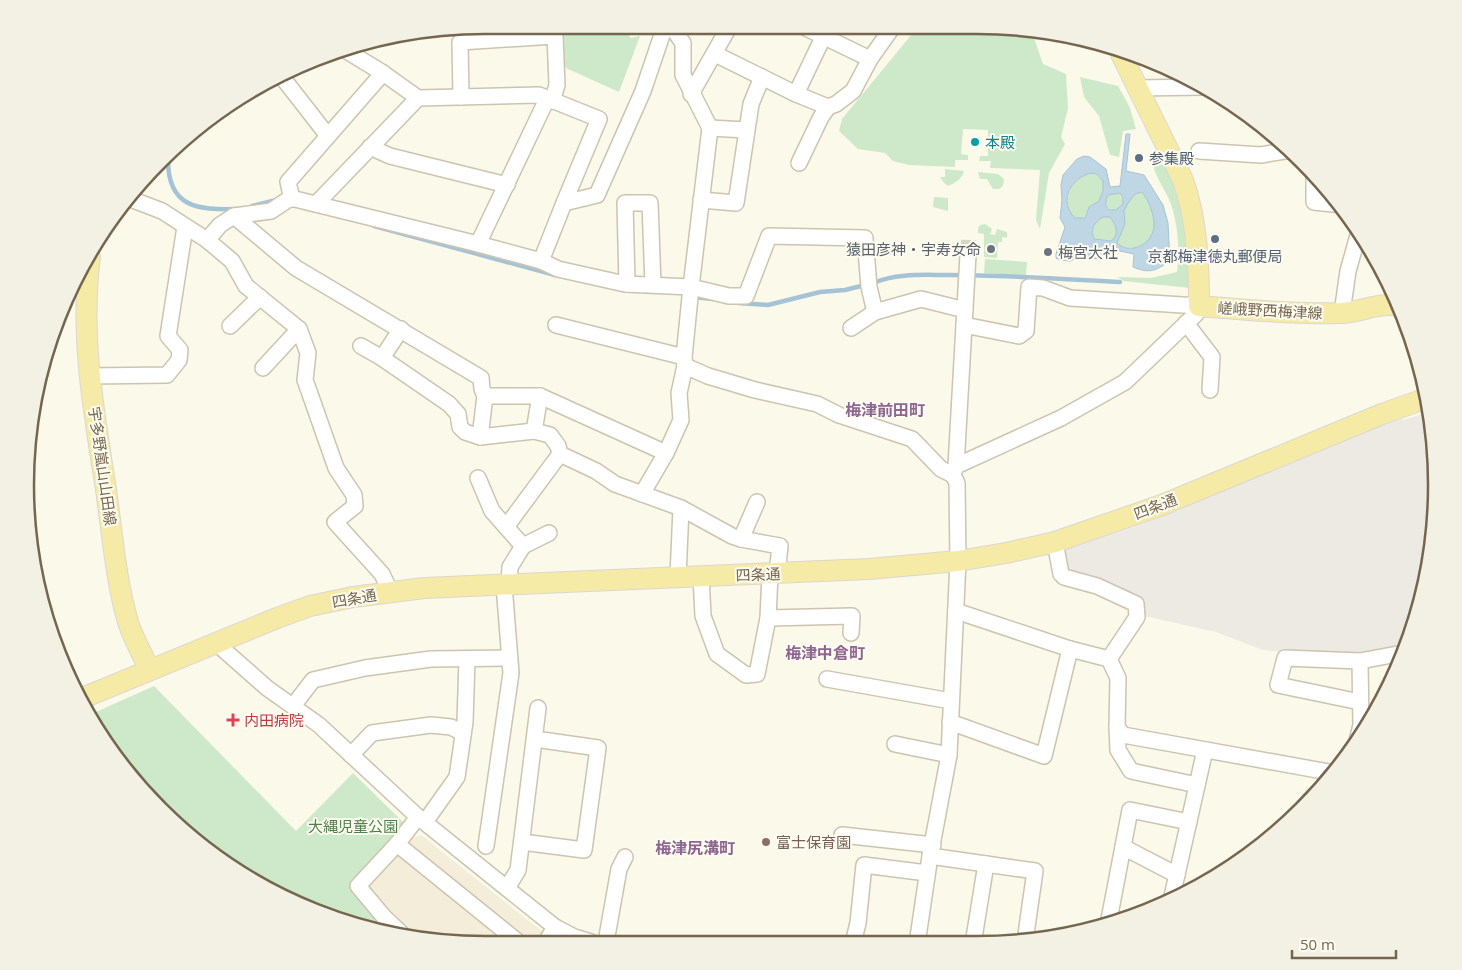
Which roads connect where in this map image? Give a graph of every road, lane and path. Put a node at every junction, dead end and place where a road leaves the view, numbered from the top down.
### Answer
1 (662, 34) edge
2 (677, 34) edge
3 (725, 34) edge
4 (825, 34) edge
5 (829, 34) edge
6 (888, 34) edge
7 (361, 52) edge
8 (714, 54) junction
9 (870, 58) junction
10 (1123, 58) edge
11 (383, 73) junction
12 (762, 78) junction
13 (285, 80) edge
14 (1190, 87) edge
15 (1138, 88) junction
16 (691, 94) junction
17 (796, 94) junction
18 (461, 97) junction
19 (418, 98) junction
20 (550, 100) junction
21 (828, 106) junction
22 (710, 128) junction
23 (746, 130) junction
24 (328, 136) junction
25 (370, 148) junction
26 (1199, 151) dead end
27 (1281, 152) edge
28 (799, 163) dead end
29 (506, 185) junction
30 (1314, 185) edge
31 (292, 199) junction
32 (701, 200) junction
33 (135, 201) edge
34 (564, 203) junction
35 (316, 204) junction
36 (1330, 204) edge
37 (234, 216) junction
38 (184, 227) junction
39 (207, 240) junction
40 (1356, 241) edge
41 (478, 244) junction
42 (541, 261) junction
43 (89, 268) edge
44 (967, 268) tunnel mouth
45 (627, 284) junction
46 (652, 285) junction
47 (691, 288) junction
48 (260, 297) junction
49 (1391, 305) edge
50 (1199, 306) junction
51 (875, 312) junction
52 (1342, 313) junction
53 (964, 318) junction
54 (1186, 324) junction
55 (556, 325) dead end
56 (230, 326) dead end
57 (851, 328) dead end
58 (299, 329) junction
59 (401, 329) junction
60 (361, 346) dead end
61 (382, 358) junction
62 (685, 361) junction
63 (263, 368) dead end
64 (90, 376) junction
65 (1210, 390) dead end
66 (486, 396) junction
67 (540, 396) junction
68 (1420, 400) edge
69 (534, 431) junction
70 (480, 437) junction
71 (666, 453) junction
72 (560, 454) junction
73 (954, 470) junction
74 (478, 478) dead end
75 (642, 494) junction
76 (757, 502) dead end
77 (681, 508) junction
78 (506, 528) junction
79 (549, 533) dead end
80 (741, 539) junction
81 (1055, 542) junction
82 (524, 546) junction
83 (958, 561) junction
84 (774, 574) junction
85 (701, 576) junction
86 (678, 577) junction
87 (506, 585) junction
88 (390, 591) junction
89 (956, 611) junction
90 (768, 618) junction
91 (851, 633) dead end
92 (216, 643) junction
93 (1070, 648) junction
94 (1395, 655) edge
95 (509, 658) junction
96 (467, 659) junction
97 (1109, 659) junction
98 (1360, 661) junction
99 (150, 670) junction
100 (827, 679) dead end
101 (86, 696) edge
102 (951, 701) junction
103 (1360, 702) junction
104 (293, 706) junction
105 (538, 708) dead end
106 (950, 722) junction
107 (1361, 722) edge
108 (1117, 727) junction
109 (463, 733) junction
110 (535, 739) junction
111 (896, 744) dead end
112 (1205, 750) junction
113 (351, 755) junction
114 (949, 755) junction
115 (1326, 771) edge
116 (1197, 785) junction
117 (422, 820) junction
118 (1189, 822) junction
119 (842, 834) dead end
120 (522, 842) junction
121 (397, 844) junction
122 (486, 846) dead end
123 (1123, 847) junction
124 (931, 851) junction
125 (625, 857) dead end
126 (986, 864) junction
127 (927, 873) junction
128 (1177, 875) junction
129 (507, 888) junction
130 (1173, 892) edge
131 (1110, 916) edge
132 (555, 927) junction
133 (395, 928) edge
134 (1025, 933) edge
135 (509, 936) edge
136 (550, 936) edge
137 (572, 936) edge
138 (607, 936) edge
139 (855, 936) edge
140 (918, 936) edge
141 (974, 936) edge

1 - 34 street
2 - 16 street
3 - 8 street
4 - 17 street
5 - 9 street
6 - 9 street
7 - 11 street
8 - 12 street
8 - 16 street
9 - 21 street
10 - 15 main road, 嵯峨野西梅津線
11 - 19 street
11 - 24 street
12 - 17 street
12 - 23 street
13 - 24 street
14 - 15 street
15 - 50 main road, 嵯峨野西梅津線
16 - 22 street
17 - 21 street
18 - 19 street
18 - 20 street
18 - 20 street
19 - 25 street
20 - 29 street
20 - 34 street
21 - 28 street
22 - 23 street
22 - 32 street
23 - 32 street
24 - 31 street
25 - 29 street
25 - 35 street
26 - 27 street
29 - 41 street
30 - 36 street
31 - 35 street
31 - 37 street
32 - 47 street
33 - 38 street
34 - 42 street
35 - 41 street
37 - 39 street
37 - 59 street
38 - 39 street
38 - 64 street
39 - 48 street
40 - 52 street
41 - 42 street
42 - 45 street
43 - 64 main road, 宇多野嵐山山田線
44 - 53 street
45 - 46 street
45 - 46 street
46 - 47 street
47 - 51 street
47 - 62 street
48 - 56 street
48 - 58 street
49 - 52 main road, 嵯峨野西梅津線
50 - 52 main road, 嵯峨野西梅津線
50 - 53 street
50 - 54 street
51 - 53 street
51 - 57 street
53 - 73 street
54 - 65 street
54 - 73 street
55 - 62 street
58 - 63 street
58 - 88 street
59 - 61 street
59 - 66 street
60 - 61 street
61 - 70 street
62 - 71 street
62 - 73 street
64 - 99 main road, 宇多野嵐山山田線
66 - 67 street
66 - 70 street
67 - 69 street
67 - 71 street
68 - 81 main road, 四条通
69 - 70 street
69 - 72 street
71 - 75 street
72 - 75 street
72 - 78 street
73 - 83 street
74 - 78 street
75 - 77 street
76 - 80 street
77 - 80 street
77 - 86 street
78 - 82 street
79 - 82 street
80 - 84 street
81 - 83 main road, 四条通
81 - 97 street
82 - 87 street
83 - 84 main road, 四条通
83 - 89 street
84 - 85 main road, 四条通
84 - 90 street
85 - 86 main road, 四条通
85 - 90 street
86 - 87 main road, 四条通
87 - 88 main road, 四条通
87 - 95 street
88 - 92 main road, 四条通
89 - 93 street
89 - 102 street
90 - 91 street
92 - 99 main road, 四条通
92 - 104 street
93 - 97 street
93 - 106 street
94 - 98 street
95 - 96 street
95 - 122 street
96 - 104 street
96 - 109 street
97 - 108 street
98 - 103 street
98 - 103 street
99 - 101 main road, 四条通
100 - 102 street
102 - 106 street
103 - 107 street
104 - 113 street
105 - 110 street
106 - 114 street
108 - 112 street
108 - 116 street
109 - 113 street
109 - 117 street
110 - 120 street
110 - 120 street
111 - 114 street
112 - 115 street
112 - 116 street
113 - 117 street
114 - 124 street
116 - 118 street
117 - 121 street
117 - 129 street
118 - 123 street
118 - 128 street
119 - 124 street
120 - 129 street
121 - 133 street
121 - 135 street
123 - 128 street
123 - 131 street
124 - 126 street
124 - 127 street
125 - 138 street
126 - 134 street
126 - 141 street
127 - 139 street
127 - 140 street
128 - 130 street
129 - 132 street
132 - 136 street
132 - 137 street

